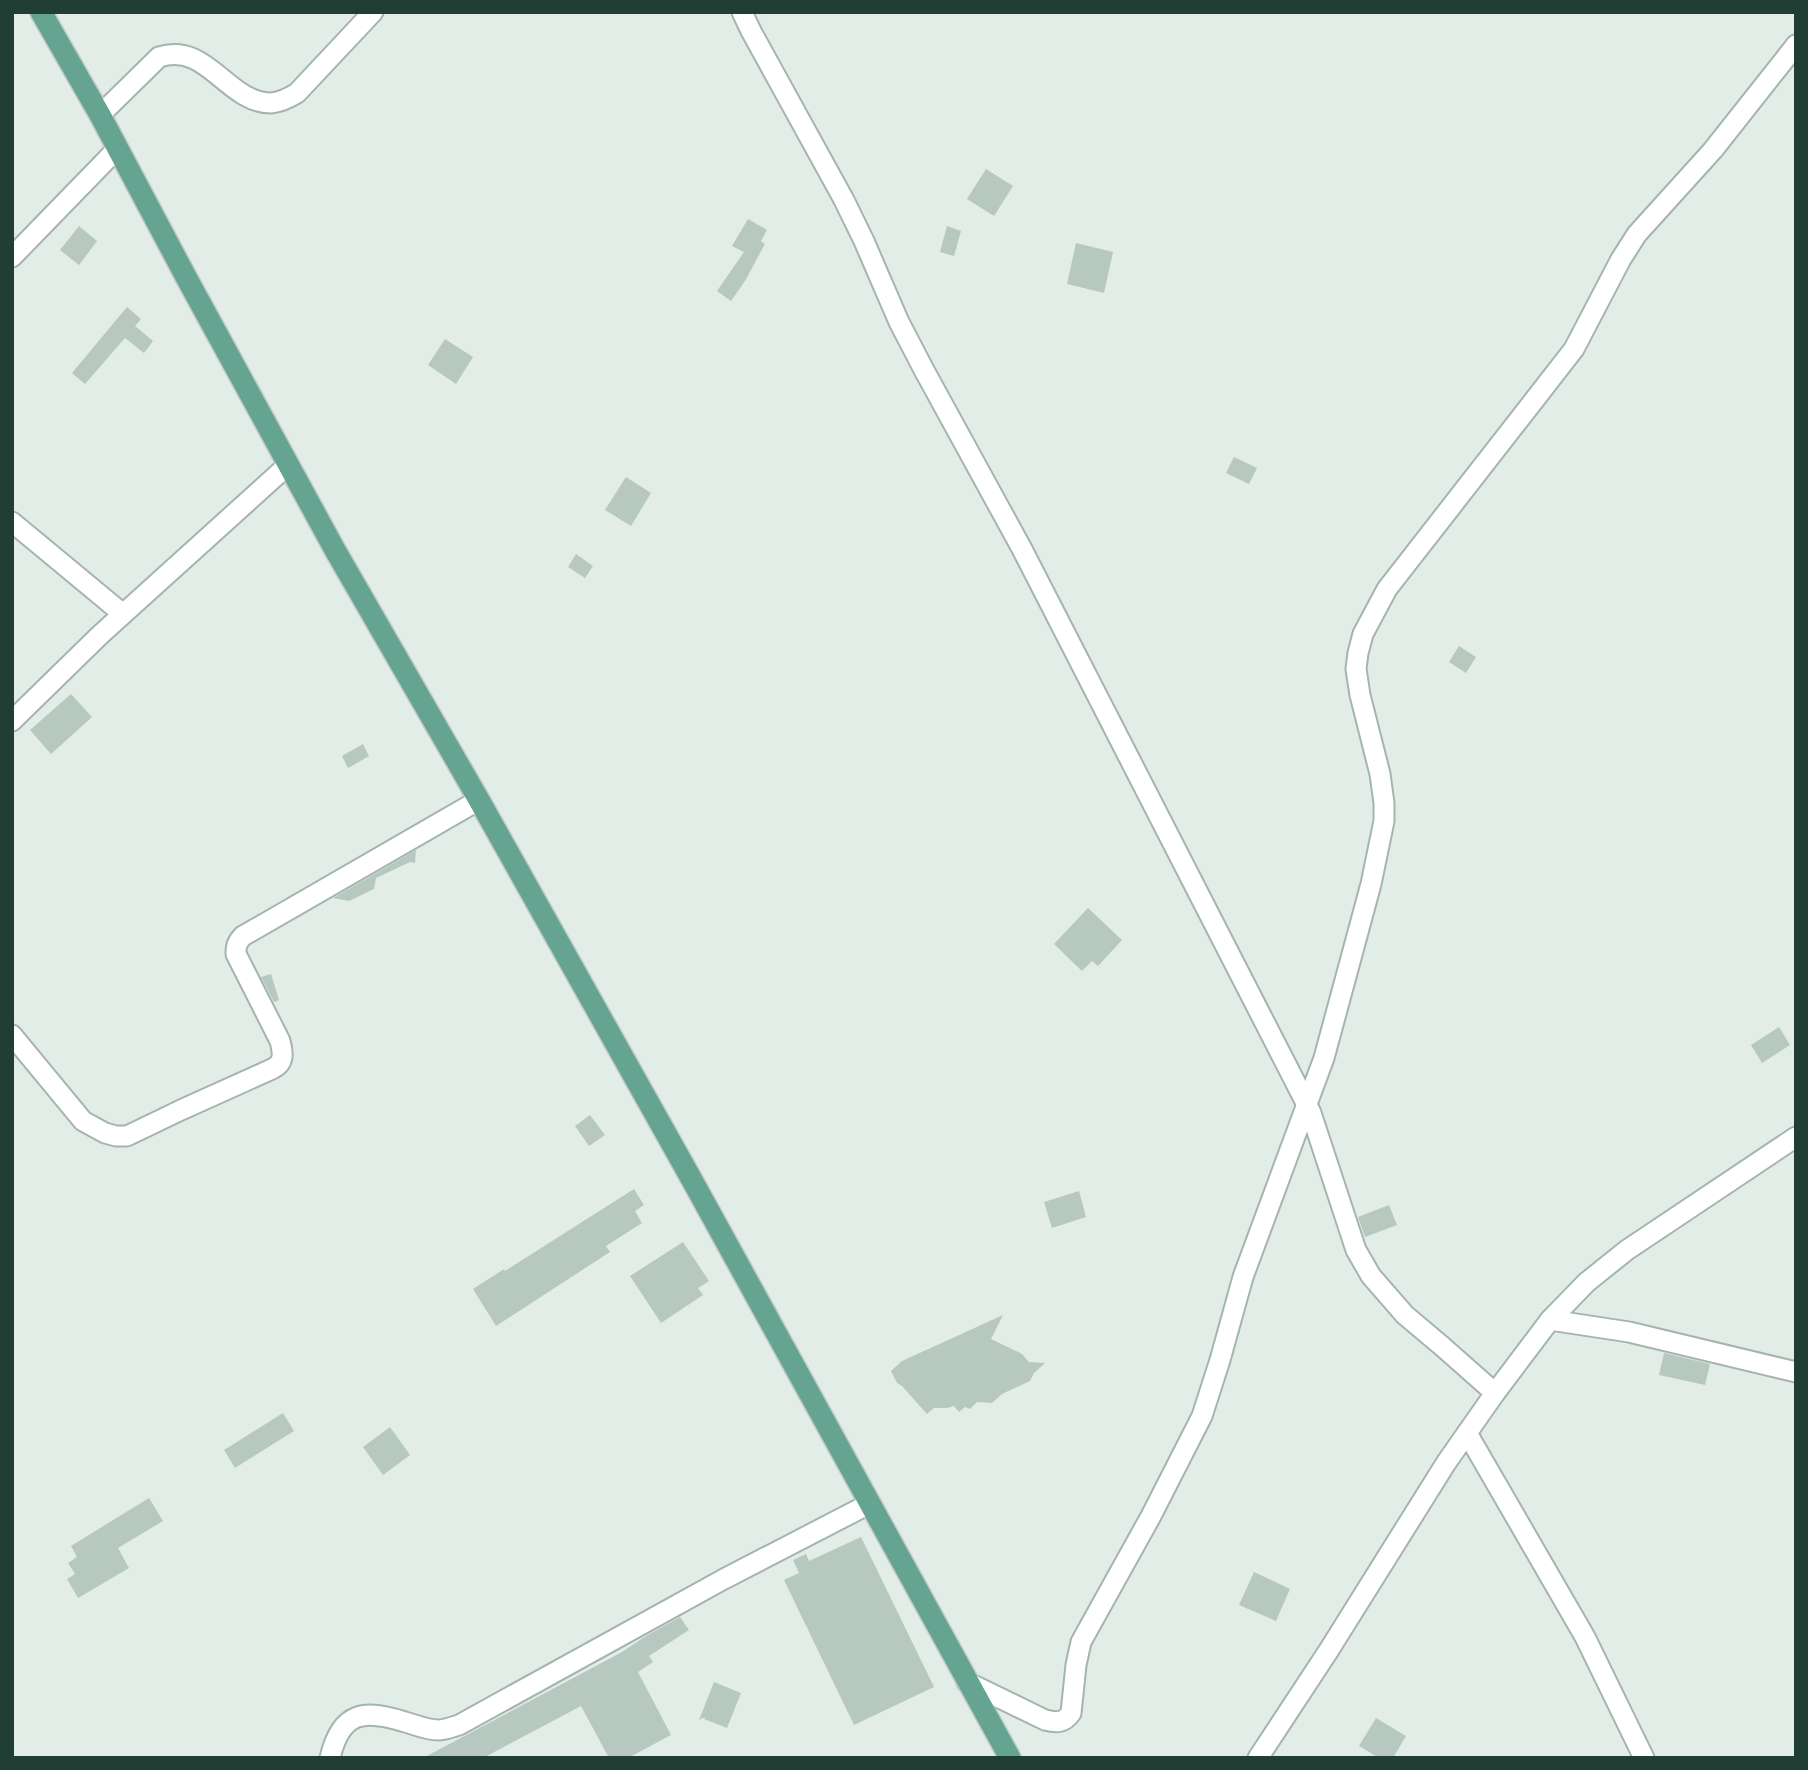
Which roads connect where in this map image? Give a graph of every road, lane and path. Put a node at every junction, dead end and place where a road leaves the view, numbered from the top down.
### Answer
1 (41, 12) edge
2 (373, 12) edge
3 (742, 12) edge
4 (1796, 45) edge
5 (100, 116) junction
6 (117, 149) junction
7 (12, 257) edge
8 (288, 465) junction
9 (12, 522) edge
10 (123, 614) junction
11 (12, 721) edge
12 (479, 800) junction
13 (12, 1035) edge
14 (1307, 1105) junction
15 (1796, 1137) edge
16 (1550, 1320) junction
17 (1796, 1373) edge
18 (1495, 1393) junction
19 (1468, 1433) junction
20 (869, 1504) junction
21 (967, 1682) junction
22 (330, 1758) edge
23 (1010, 1758) edge
24 (1258, 1758) edge
25 (1644, 1758) edge

1 - 5 main road
2 - 5 street
3 - 14 street
4 - 14 street
5 - 6 main road
6 - 7 street
6 - 8 main road
8 - 10 street
8 - 12 main road
9 - 10 street
10 - 11 street
12 - 13 street
12 - 20 main road
14 - 18 street
14 - 21 street
15 - 16 street
16 - 17 street
16 - 18 street
18 - 19 street
19 - 24 street
19 - 25 street
20 - 21 main road
20 - 22 street
21 - 23 main road

